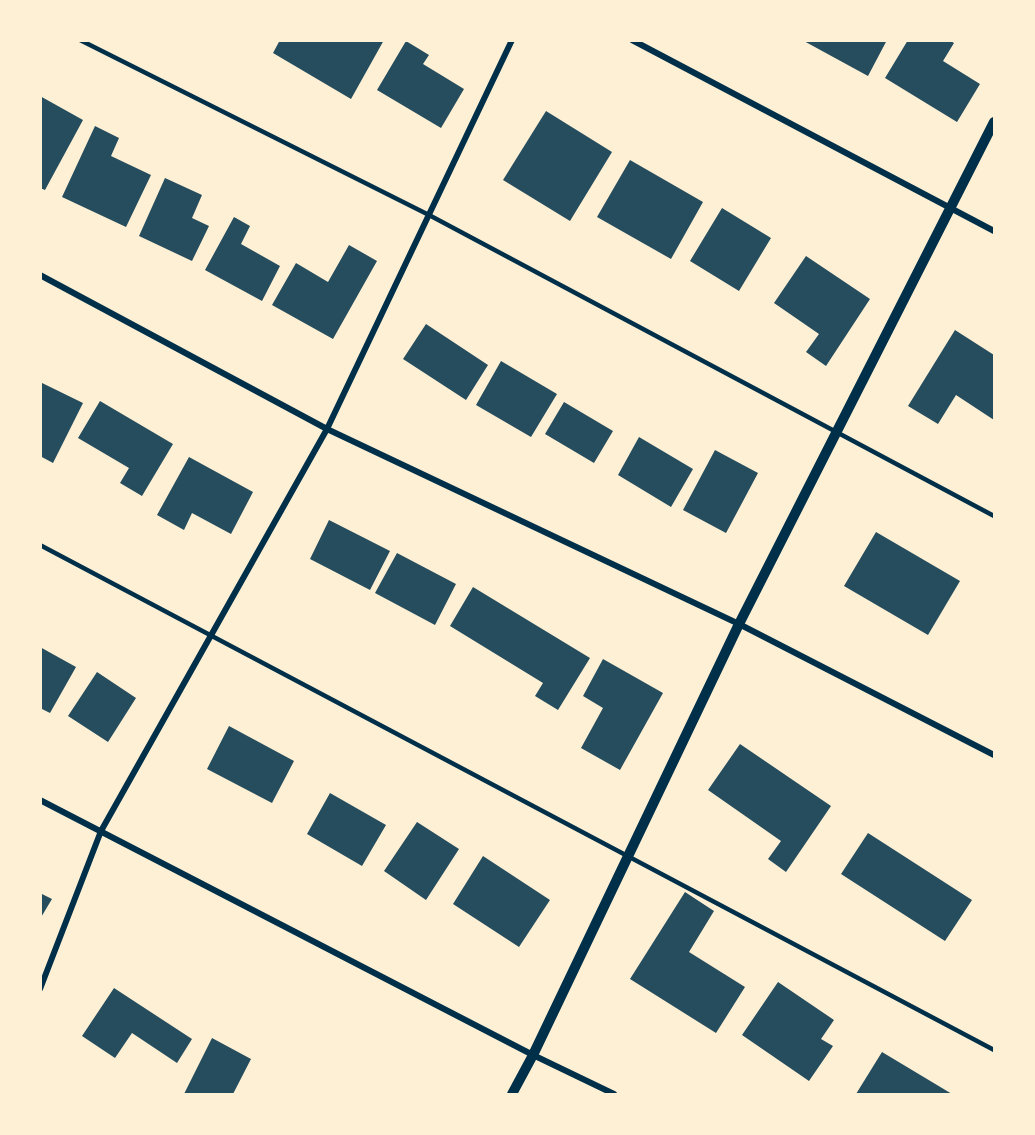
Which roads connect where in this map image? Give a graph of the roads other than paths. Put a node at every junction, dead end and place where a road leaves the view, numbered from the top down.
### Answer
1 (80, 40) edge
2 (512, 40) edge
3 (632, 40) edge
4 (994, 122) edge
5 (950, 207) junction
6 (429, 215) junction
7 (994, 231) edge
8 (40, 274) edge
9 (327, 429) junction
10 (837, 433) junction
11 (994, 516) edge
12 (40, 545) edge
13 (739, 624) junction
14 (211, 635) junction
15 (994, 755) edge
16 (40, 800) edge
17 (101, 831) junction
18 (628, 855) junction
19 (40, 989) edge
20 (994, 1050) edge
21 (533, 1055) junction
22 (512, 1095) edge
23 (615, 1095) edge

1 - 6 lane
2 - 6 street
3 - 5 street
4 - 5 street
5 - 7 street
5 - 10 street
6 - 9 street
6 - 10 lane
8 - 9 street
9 - 13 street
9 - 14 street
10 - 11 lane
10 - 13 street
12 - 14 lane
13 - 15 street
13 - 18 street
14 - 17 street
14 - 18 lane
16 - 17 street
17 - 19 street
17 - 21 street
18 - 20 lane
18 - 21 street
21 - 22 street
21 - 23 street

